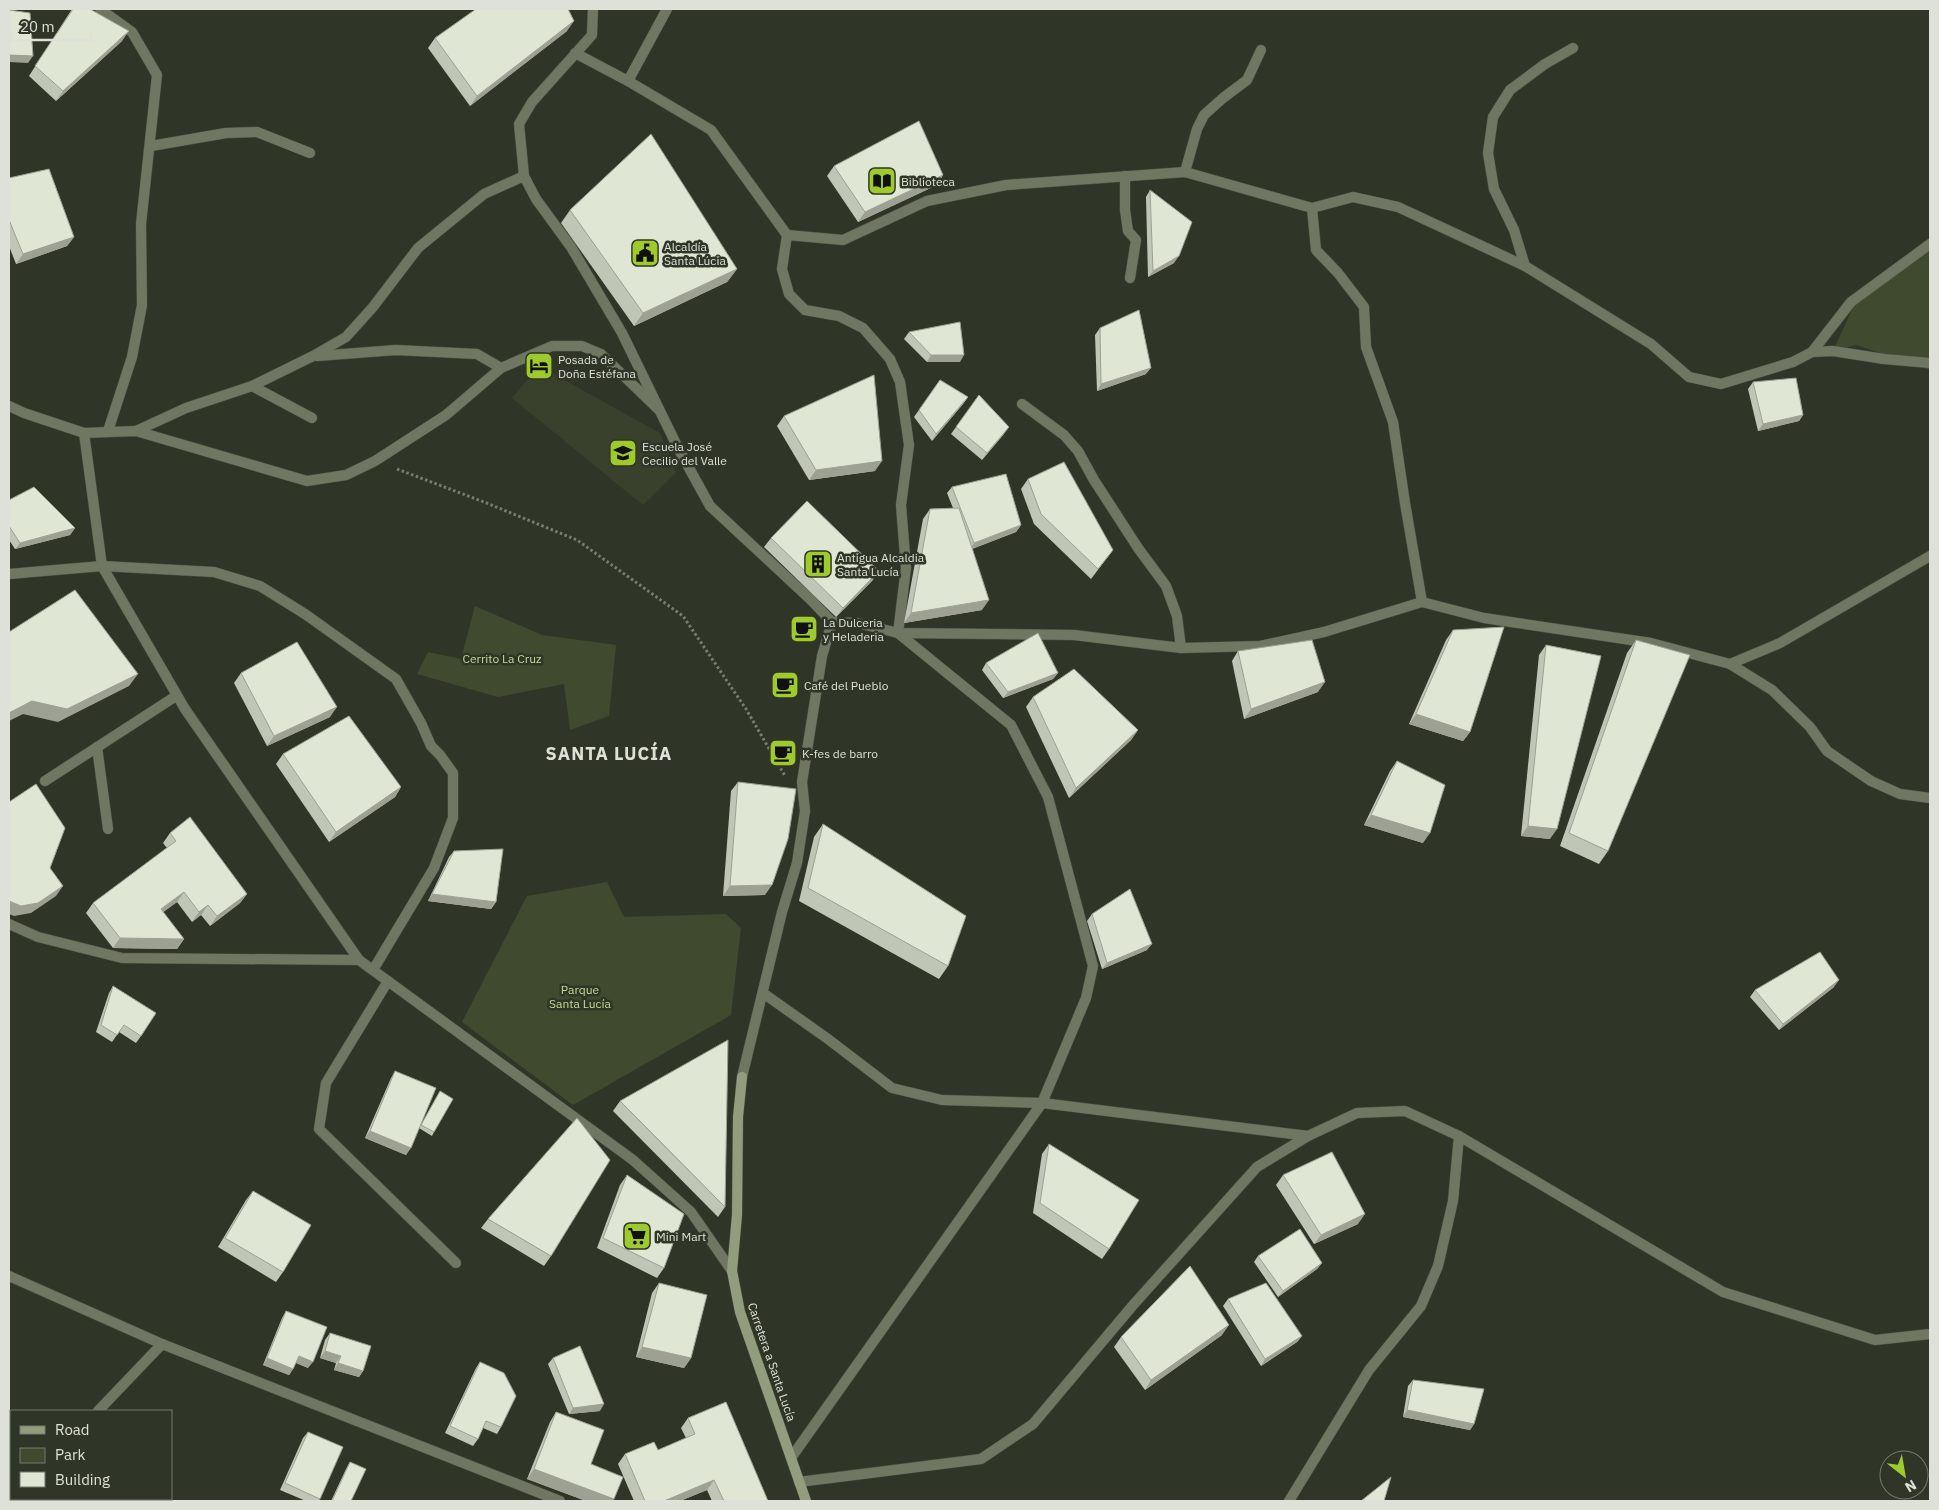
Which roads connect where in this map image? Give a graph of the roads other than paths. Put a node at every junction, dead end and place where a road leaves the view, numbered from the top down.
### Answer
1 (100, 9) edge
2 (593, 9) edge
3 (667, 9) edge
4 (1573, 48) dead end
5 (1261, 50) dead end
6 (575, 53) junction
7 (628, 81) junction
8 (150, 146) junction
9 (310, 152) dead end
10 (1185, 172) junction
11 (524, 176) junction
12 (1125, 176) junction
13 (1312, 208) junction
14 (786, 235) junction
15 (1930, 244) edge
16 (1525, 266) junction
17 (1130, 278) dead end
18 (1812, 352) junction
19 (313, 356) junction
20 (1930, 363) edge
21 (501, 368) junction
22 (252, 386) junction
23 (1022, 404) dead end
24 (9, 406) edge
25 (660, 411) junction
26 (312, 418) dead end
27 (136, 431) junction
28 (108, 432) junction
29 (84, 433) junction
30 (1930, 556) edge
31 (102, 566) junction
32 (9, 574) edge
33 (1422, 602) junction
34 (832, 622) junction
35 (898, 633) junction
36 (1182, 648) junction
37 (1730, 664) junction
38 (176, 696) junction
39 (96, 747) junction
40 (45, 781) dead end
41 (1930, 798) edge
42 (108, 829) dead end
43 (9, 924) edge
44 (359, 960) junction
45 (373, 970) junction
46 (388, 981) junction
47 (763, 993) junction
48 (742, 1077) joint
49 (1042, 1103) junction
50 (1308, 1136) junction
51 (1459, 1136) junction
52 (456, 1264) dead end
53 (732, 1271) junction
54 (9, 1276) edge
55 (1930, 1334) edge
56 (162, 1344) junction
57 (99, 1410) edge
58 (791, 1458) junction
59 (800, 1482) junction
60 (560, 1501) edge
61 (806, 1501) edge
62 (1289, 1501) edge

1 - 8 street
2 - 6 street
3 - 7 street
4 - 16 street
5 - 10 street
6 - 7 street
6 - 11 street
7 - 14 street
8 - 9 street
8 - 28 street
10 - 12 street
10 - 13 street
11 - 19 street
11 - 25 street
12 - 14 street
12 - 17 street
13 - 16 street
13 - 33 street
14 - 35 street
15 - 18 street
16 - 18 street
18 - 20 street
19 - 21 street
19 - 22 street
21 - 25 street
21 - 27 street
22 - 26 street
22 - 27 street
23 - 36 street
24 - 29 street
25 - 34 street
27 - 28 street
28 - 29 street
29 - 31 street
30 - 37 street
31 - 32 street
31 - 38 street
31 - 45 street
33 - 36 street
33 - 37 street
34 - 35 street
34 - 47 street
35 - 36 street
35 - 49 street
37 - 41 street
38 - 39 street
38 - 44 street
39 - 40 street
39 - 42 street
43 - 44 street
44 - 45 street
45 - 46 street
46 - 52 street
46 - 53 street
47 - 48 street
47 - 49 street
48 - 53 main road, Carretera a Santa Lucía
49 - 50 street
49 - 58 street
50 - 51 street
50 - 59 street
51 - 55 street
51 - 62 street
53 - 58 main road, Carretera a Santa Lucía
54 - 56 street
56 - 57 street
56 - 60 street
58 - 59 main road, Carretera a Santa Lucía
59 - 61 main road, Carretera a Santa Lucía

